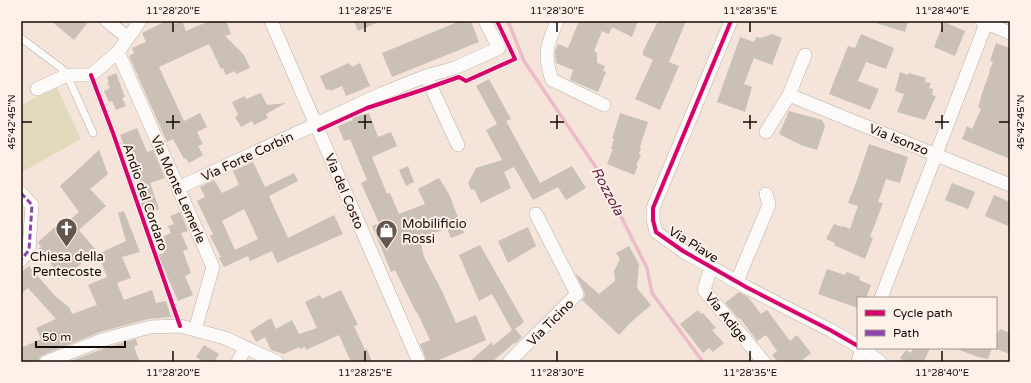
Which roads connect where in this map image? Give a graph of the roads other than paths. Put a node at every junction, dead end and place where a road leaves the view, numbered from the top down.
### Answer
1 (107, 21) edge
2 (140, 21) edge
3 (271, 21) edge
4 (485, 21) edge
5 (557, 21) edge
6 (731, 21) edge
7 (985, 22) edge
8 (1010, 32) edge
9 (21, 38) edge
10 (128, 38) junction
11 (118, 52) junction
12 (805, 55) dead end
13 (67, 75) junction
14 (426, 76) junction
15 (37, 89) dead end
16 (789, 95) junction
17 (604, 105) dead end
18 (316, 124) junction
19 (93, 132) dead end
20 (766, 132) dead end
21 (458, 145) dead end
22 (936, 154) junction
23 (1010, 185) edge
24 (178, 188) junction
25 (21, 193) edge
26 (766, 194) dead end
27 (536, 214) dead end
28 (23, 258) edge
29 (711, 267) junction
30 (737, 282) junction
31 (881, 297) edge
32 (195, 330) junction
33 (857, 345) edge
34 (245, 348) junction
35 (862, 349) edge
36 (863, 349) edge
37 (46, 362) edge
38 (238, 362) edge
39 (277, 362) edge
40 (419, 362) edge
41 (509, 362) edge
42 (764, 362) edge
43 (858, 362) edge
44 (880, 362) edge

1 - 10 street
2 - 10 street
3 - 18 street, Via del Costo
4 - 14 street, Via Forte Corbin
5 - 17 street
6 - 29 street, Via Piave
7 - 8 street
7 - 22 street
9 - 13 lane
10 - 11 street
11 - 13 street
11 - 24 street, Via Monte Lemerle
12 - 16 street
13 - 15 street
13 - 19 lane
14 - 18 street, Via Forte Corbin
14 - 21 street
16 - 20 street
16 - 22 street, Via Isonzo
18 - 24 street, Via Forte Corbin
18 - 40 street, Via del Costo
22 - 23 street, Via Isonzo
22 - 31 street
24 - 32 street, Via Monte Lemerle
25 - 28 street
26 - 30 street
27 - 41 street, Via Ticino
29 - 30 street, Via Piave
29 - 42 street, Via Adige
30 - 33 street, Via Piave
32 - 34 street
32 - 37 street
34 - 38 street
34 - 39 street
35 - 43 street
36 - 44 street

